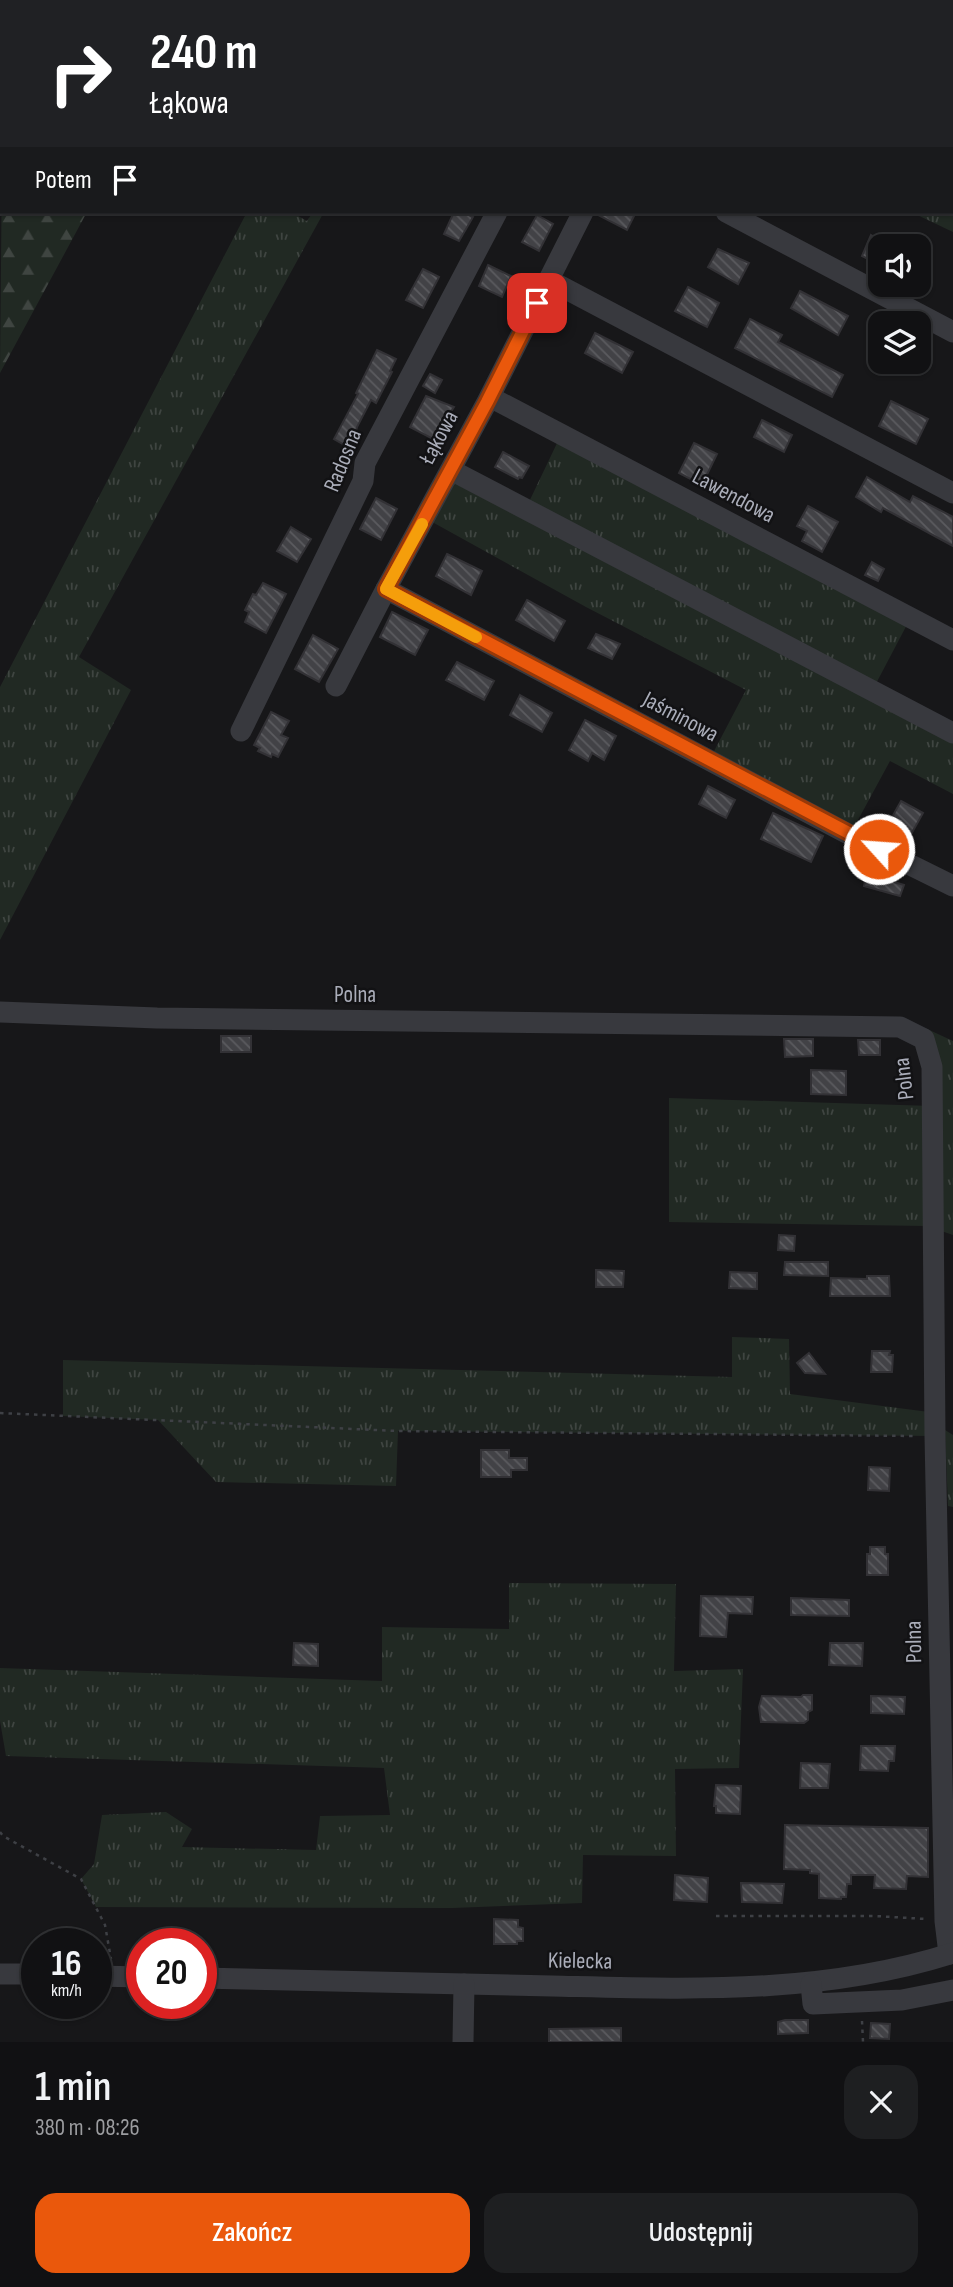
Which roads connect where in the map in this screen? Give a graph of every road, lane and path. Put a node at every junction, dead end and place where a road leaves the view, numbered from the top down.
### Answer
1 (495, 214) edge
2 (582, 214) edge
3 (730, 214) edge
4 (549, 280) junction
5 (953, 332) edge
6 (490, 397) junction
7 (451, 470) junction
8 (953, 493) edge
9 (386, 589) junction
10 (953, 640) edge
11 (336, 686) dead end
12 (241, 731) dead end
13 (953, 733) edge
14 (953, 886) edge
15 (0, 1012) edge
16 (944, 1300) edge
17 (0, 1413) edge
18 (935, 1436) junction
19 (0, 1832) edge
20 (716, 1916) dead end
21 (945, 1921) junction
22 (105, 1928) edge
23 (951, 1954) edge
24 (0, 1974) edge
25 (21, 1975) edge
26 (217, 1978) edge
27 (464, 1984) junction
28 (811, 1984) junction
29 (953, 1990) edge
30 (862, 2002) junction
31 (463, 2042) edge
32 (863, 2042) edge

1 - 12 street, Radosna
2 - 4 street, Łąkowa
3 - 5 street
4 - 6 street, Łąkowa
4 - 8 street
6 - 7 street, Łąkowa
6 - 10 street, Lawendowa
7 - 9 street, Łąkowa
7 - 13 street
9 - 11 street, Łąkowa
9 - 14 street, Jaśminowa
15 - 16 street, Polna
16 - 18 street, Polna
17 - 18 path
18 - 21 street, Polna
19 - 22 path
20 - 21 path
21 - 23 street, Polna
23 - 28 street, Kielecka
24 - 25 street
26 - 27 street, Kielecka
27 - 28 street, Kielecka
27 - 31 street
28 - 30 street
29 - 30 street
30 - 32 path

